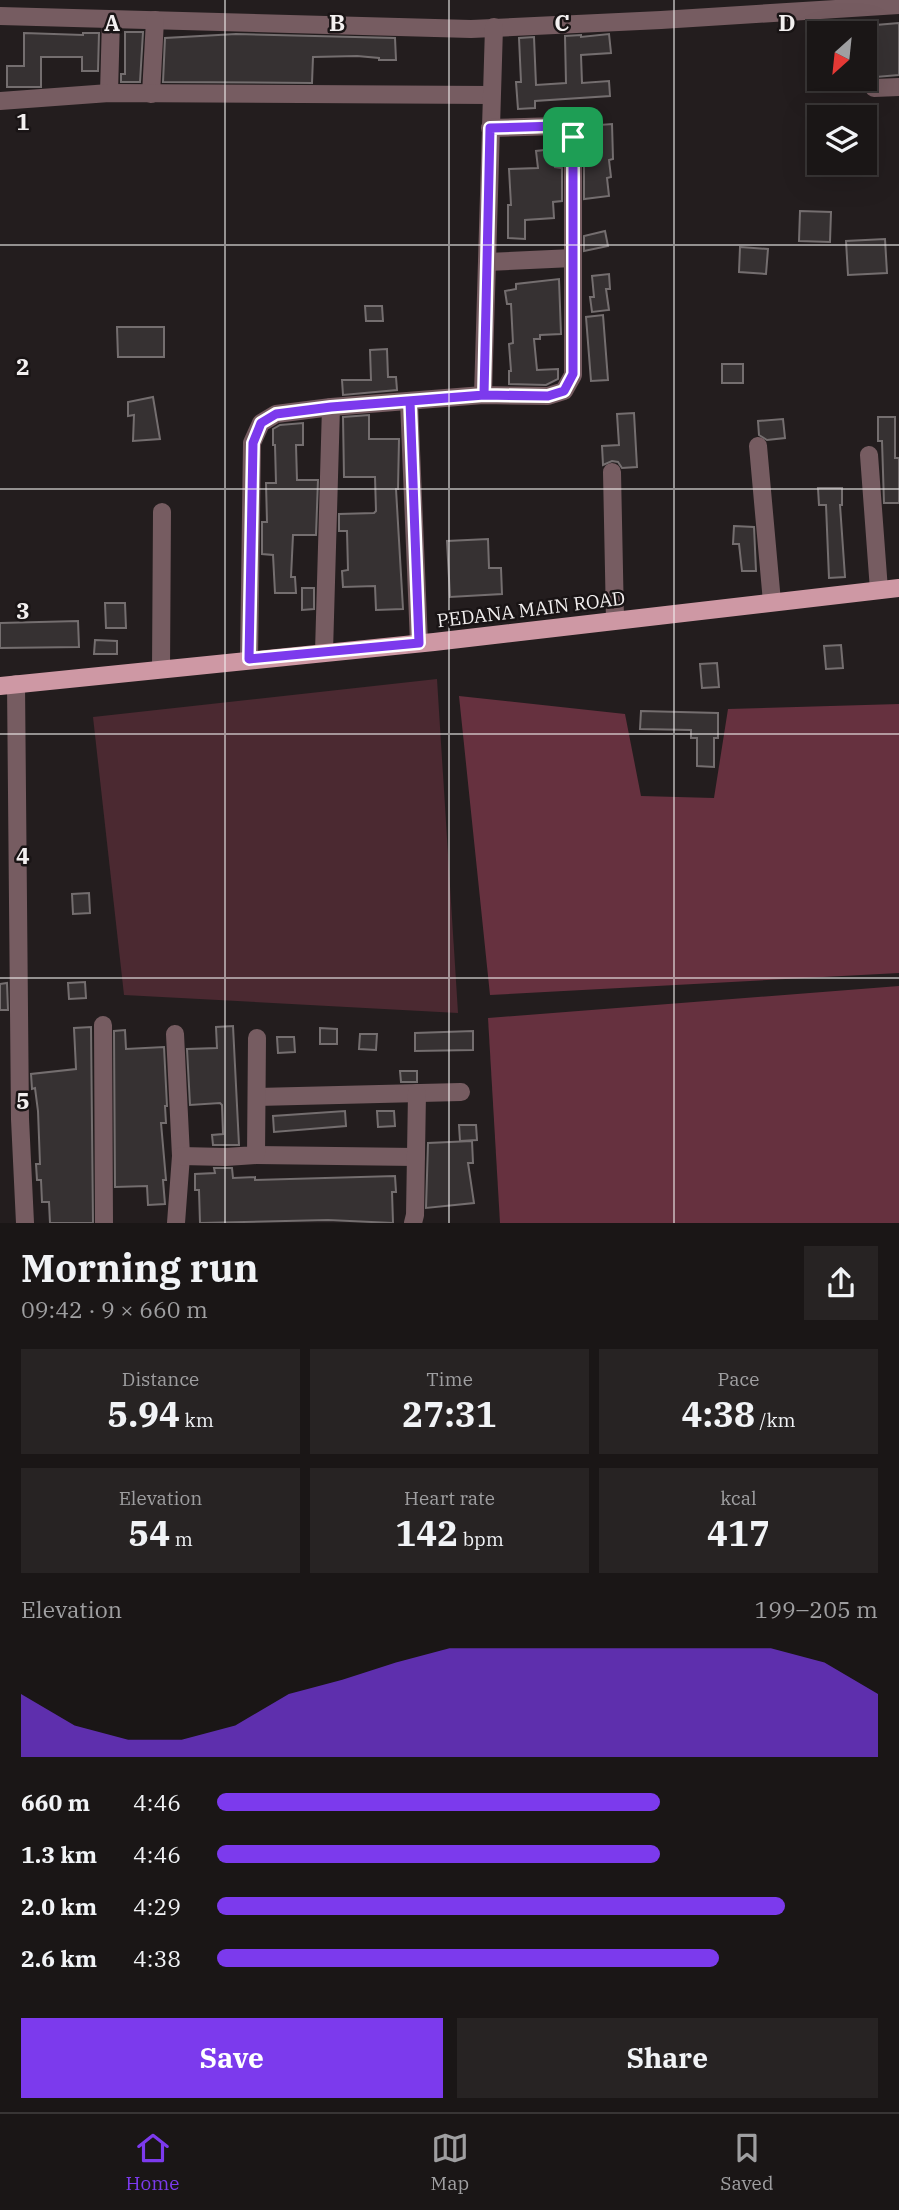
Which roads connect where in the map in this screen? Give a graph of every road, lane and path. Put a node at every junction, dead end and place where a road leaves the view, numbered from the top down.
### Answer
1 (899, 5) edge
2 (0, 16) edge
3 (111, 19) junction
4 (155, 20) junction
5 (494, 27) junction
6 (899, 87) edge
7 (877, 88) edge
8 (109, 93) junction
9 (151, 94) junction
10 (491, 95) junction
11 (0, 101) edge
12 (490, 128) junction
13 (573, 258) junction
14 (487, 262) junction
15 (484, 395) junction
16 (410, 401) junction
17 (331, 407) junction
18 (758, 446) dead end
19 (869, 455) dead end
20 (612, 472) dead end
21 (162, 512) dead end
22 (899, 588) edge
23 (879, 590) junction
24 (772, 602) junction
25 (615, 620) junction
26 (419, 643) junction
27 (324, 652) junction
28 (249, 659) junction
29 (161, 669) junction
30 (8, 685) edge
31 (103, 1025) dead end
32 (175, 1034) dead end
33 (257, 1038) dead end
34 (461, 1092) dead end
35 (417, 1093) junction
36 (257, 1097) junction
37 (256, 1155) junction
38 (181, 1156) junction
39 (416, 1157) junction
40 (25, 1223) edge
41 (104, 1223) edge
42 (176, 1223) edge
43 (413, 1223) edge

1 - 5 street
2 - 3 street
3 - 4 street
3 - 8 street
4 - 5 street
4 - 9 street
5 - 10 street
6 - 7 street
8 - 9 street
8 - 11 street
9 - 10 street
10 - 12 street
12 - 13 street
12 - 14 street
13 - 14 street
13 - 15 street
14 - 15 street
15 - 16 street
16 - 17 street
16 - 26 street
17 - 27 street
17 - 28 street
18 - 24 street
19 - 23 street
20 - 25 street
21 - 29 street
22 - 23 main road, PEDANA MAIN ROAD
23 - 24 main road, PEDANA MAIN ROAD
24 - 25 main road, PEDANA MAIN ROAD
25 - 26 main road, PEDANA MAIN ROAD
26 - 27 main road, PEDANA MAIN ROAD
27 - 28 main road, PEDANA MAIN ROAD
28 - 29 main road, PEDANA MAIN ROAD
29 - 30 main road, PEDANA MAIN ROAD
30 - 40 street
31 - 41 street
32 - 38 street
33 - 36 street
34 - 35 street
35 - 36 street
35 - 39 street
36 - 37 street
37 - 38 street
37 - 39 street
38 - 42 street
39 - 43 street

